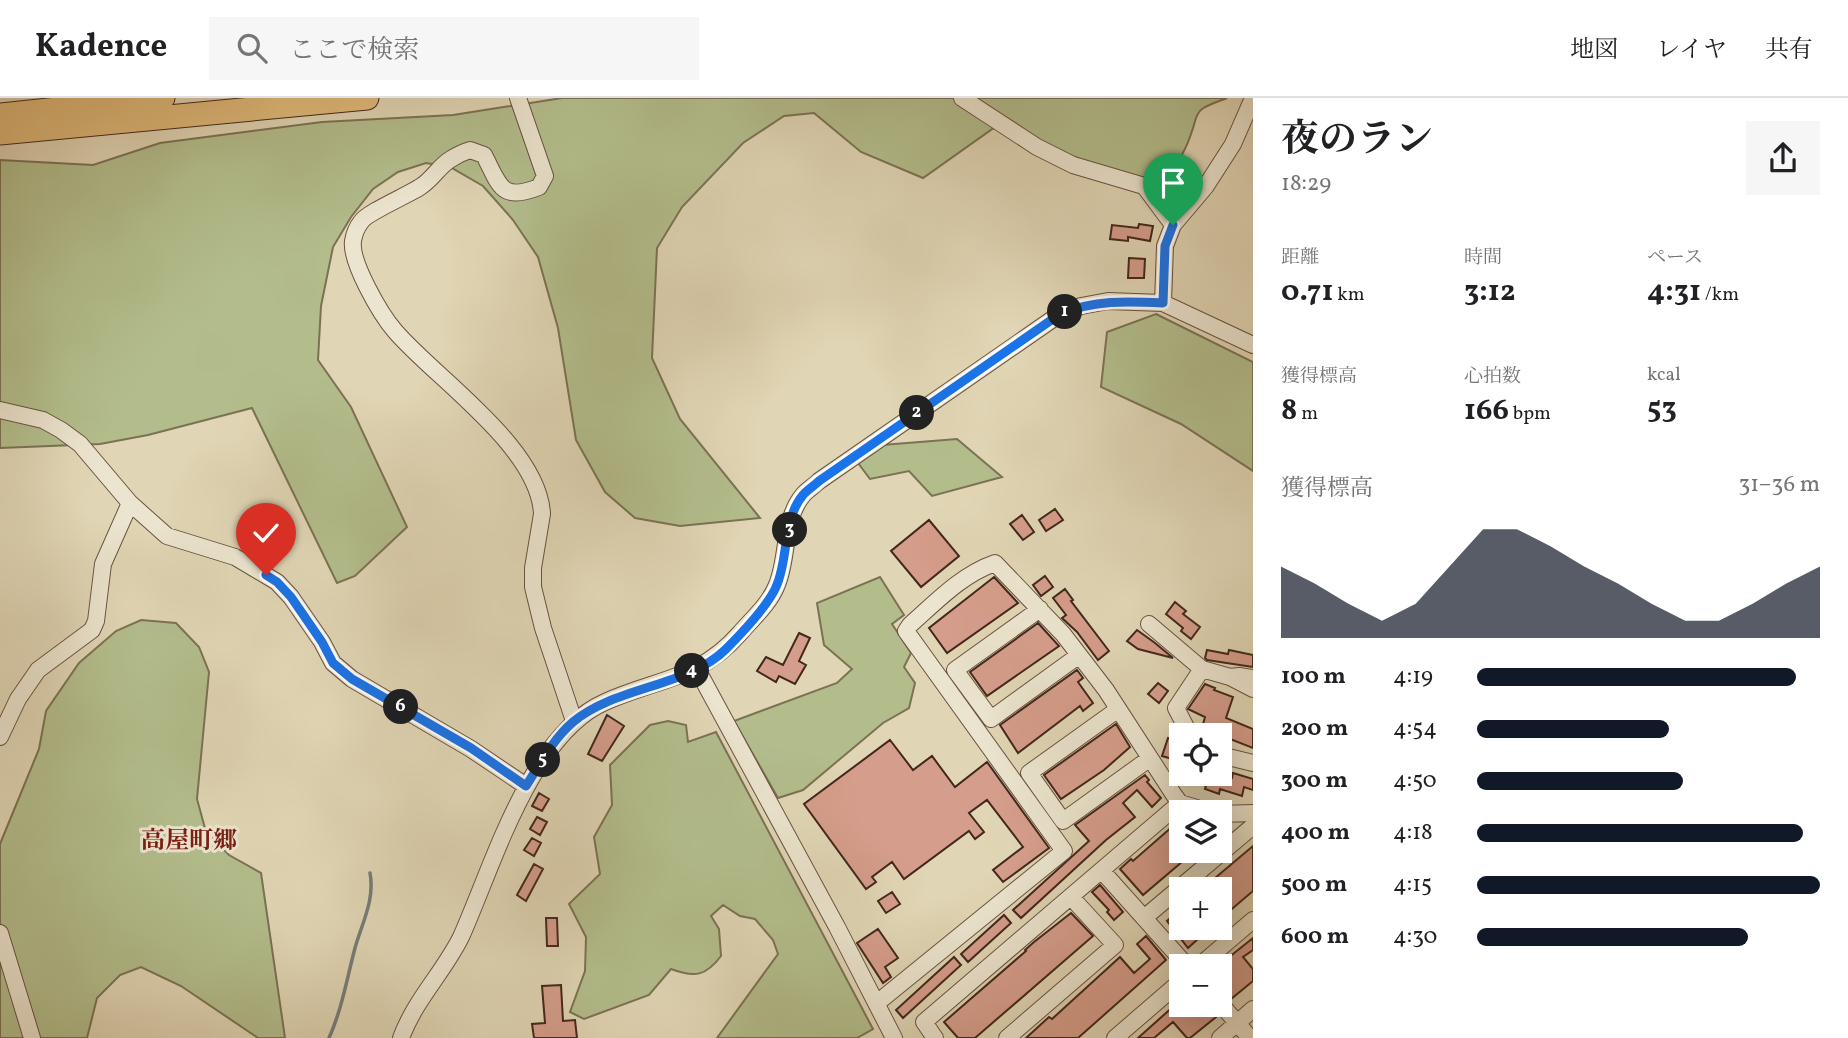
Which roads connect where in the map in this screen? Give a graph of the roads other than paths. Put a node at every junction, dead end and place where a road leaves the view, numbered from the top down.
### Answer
1 (163, 98) edge
2 (368, 98) edge
3 (962, 98) edge
4 (1253, 98) edge
5 (519, 100) edge
6 (0, 115) edge
7 (0, 133) edge
8 (1173, 225) junction
9 (1163, 303) junction
10 (1253, 345) edge
11 (0, 410) edge
12 (130, 503) junction
13 (1040, 609) junction
14 (1149, 624) dead end
15 (1078, 656) junction
16 (697, 669) junction
17 (1202, 669) junction
18 (1230, 677) junction
19 (1253, 678) edge
20 (1253, 689) edge
21 (1117, 710) junction
22 (574, 721) junction
23 (1184, 723) edge
24 (0, 737) edge
25 (1232, 758) edge
26 (1149, 759) junction
27 (1253, 763) edge
28 (526, 786) junction
29 (1178, 800) edge
30 (1169, 812) edge
31 (1253, 813) edge
32 (1232, 814) edge
33 (1253, 826) edge
34 (1102, 870) junction
35 (1071, 897) junction
36 (1144, 918) junction
37 (1253, 920) edge
38 (0, 933) edge
39 (1176, 954) edge
40 (1213, 954) edge
41 (1169, 991) edge
42 (877, 1003) junction
43 (1253, 1009) edge
44 (1232, 1017) edge
45 (1237, 1023) junction
46 (32, 1038) edge
47 (401, 1038) edge
48 (894, 1038) edge
49 (935, 1038) edge
50 (1007, 1038) edge
51 (1115, 1038) edge
52 (1220, 1038) edge
53 (1250, 1038) edge

1 - 6 highway
2 - 7 highway
3 - 8 street
4 - 8 street
5 - 22 street
8 - 9 street
9 - 10 street
9 - 16 street
11 - 12 street
12 - 24 street
12 - 28 street
13 - 15 street
13 - 15 street
13 - 42 street
14 - 17 street
15 - 21 street
16 - 22 street
16 - 42 street
17 - 18 street
17 - 23 street
18 - 19 street
18 - 20 street
21 - 26 street
21 - 26 street
22 - 28 street
25 - 27 street
26 - 29 street
28 - 47 street
30 - 34 street
31 - 32 street
33 - 36 street
34 - 35 street
34 - 36 street
35 - 49 street
35 - 50 street
36 - 39 street
37 - 40 street
38 - 46 street
41 - 51 street
42 - 48 street
43 - 45 street
44 - 45 street
45 - 52 street
45 - 53 street

